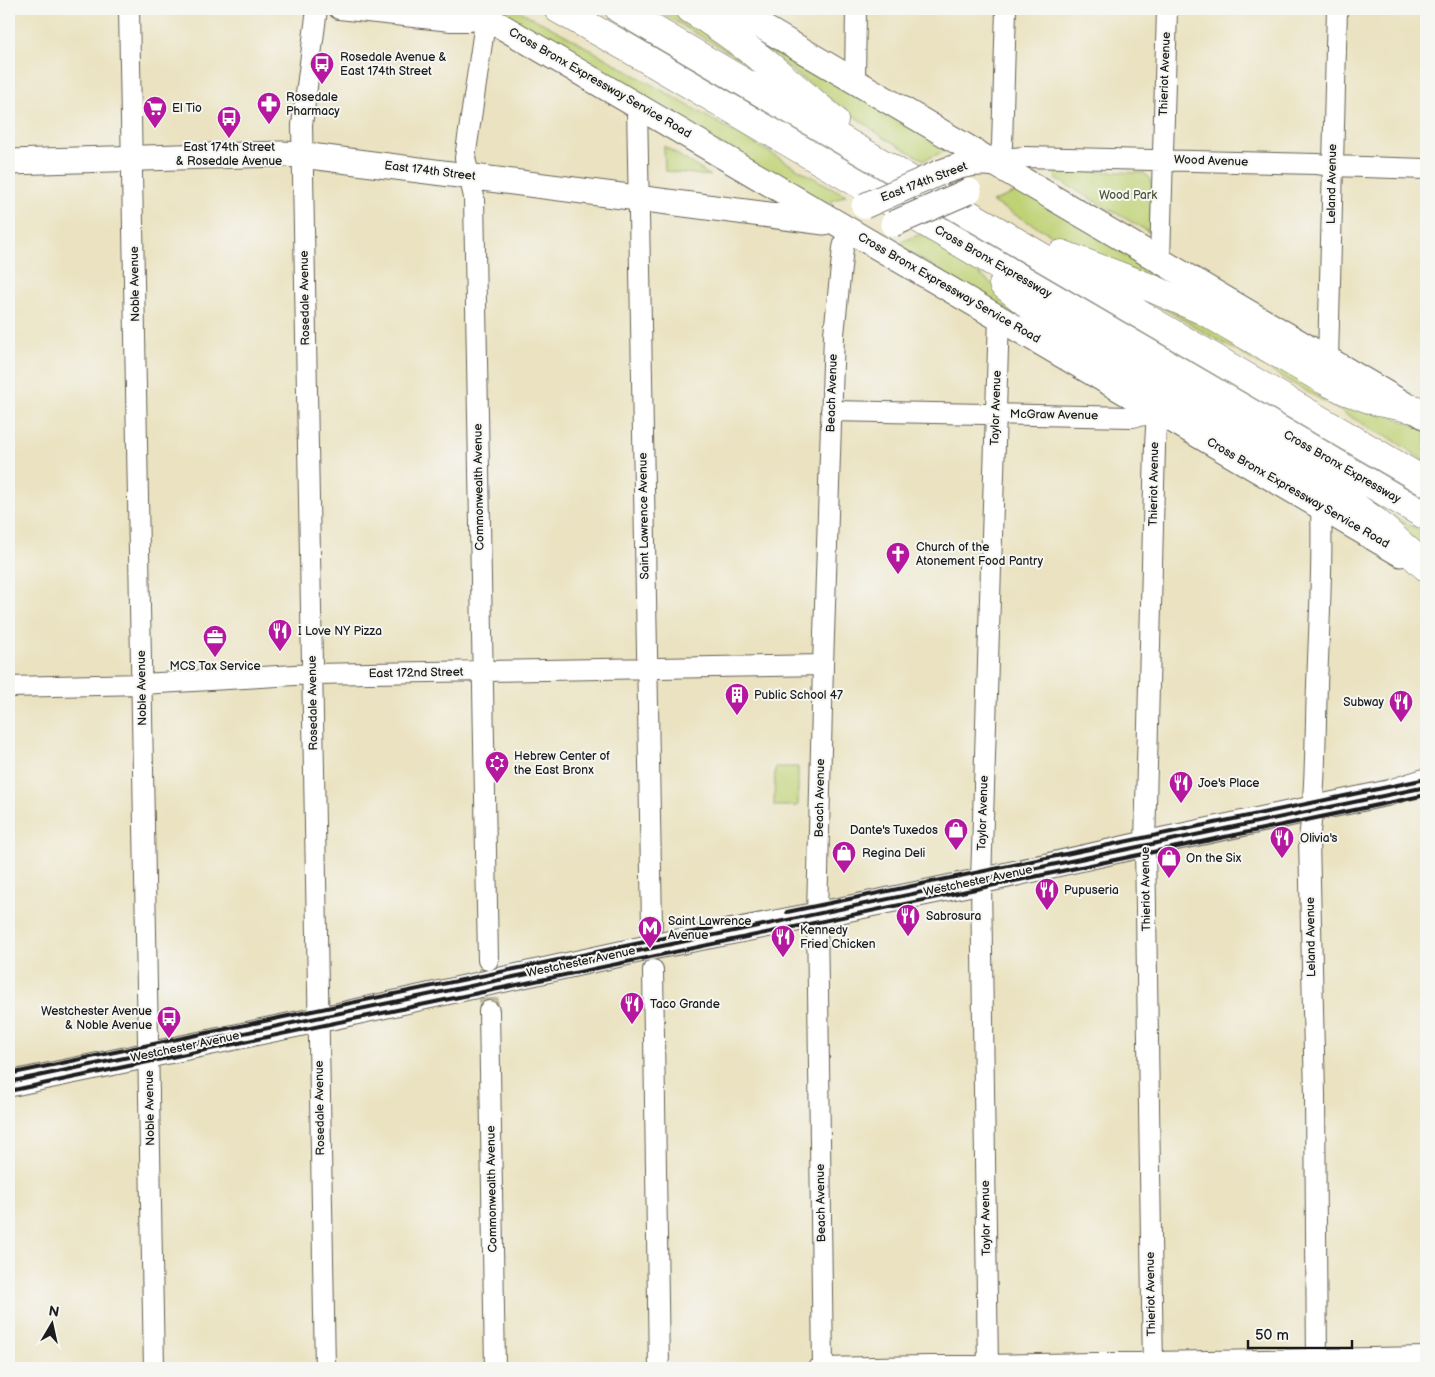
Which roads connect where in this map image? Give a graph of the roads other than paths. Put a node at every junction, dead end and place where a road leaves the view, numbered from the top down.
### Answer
1 (129, 9) edge
2 (317, 9) edge
3 (339, 9) edge
4 (558, 9) edge
5 (619, 9) edge
6 (690, 9) edge
7 (732, 9) edge
8 (856, 9) edge
9 (1006, 9) edge
10 (1167, 9) edge
11 (1336, 9) edge
12 (479, 13) edge
13 (855, 81) junction
14 (638, 105) junction
15 (302, 156) junction
16 (132, 158) junction
17 (1163, 160) junction
18 (9, 162) edge
19 (996, 164) junction
20 (1332, 166) junction
21 (1426, 169) edge
22 (895, 171) junction
23 (469, 176) junction
24 (638, 197) junction
25 (986, 224) junction
26 (848, 229) junction
27 (939, 230) junction
28 (1160, 260) junction
29 (999, 317) junction
30 (1328, 359) junction
31 (831, 410) junction
32 (1157, 410) junction
33 (1420, 413) edge
34 (996, 414) junction
35 (1426, 482) edge
36 (1321, 507) junction
37 (1426, 516) edge
38 (1426, 568) edge
39 (823, 665) junction
40 (647, 668) junction
41 (483, 671) junction
42 (312, 674) junction
43 (142, 684) junction
44 (9, 686) edge
45 (1426, 782) edge
46 (1426, 792) edge
47 (1388, 793) junction
48 (1313, 809) junction
49 (1145, 844) junction
50 (981, 881) junction
51 (817, 915) junction
52 (652, 926) dead end
53 (488, 960) tunnel mouth
54 (653, 970) dead end
55 (489, 1011) tunnel mouth
56 (318, 1020) junction
57 (149, 1055) junction
58 (9, 1084) edge
59 (1426, 1357) edge
60 (1317, 1364) edge
61 (1152, 1365) edge
62 (988, 1367) edge
63 (154, 1368) edge
64 (325, 1368) edge
65 (495, 1368) edge
66 (659, 1368) edge
67 (819, 1368) edge
68 (823, 1368) edge

1 - 16 street, Noble Avenue
2 - 15 street, Rosedale Avenue
3 - 12 street
4 - 27 highway, Cross Bronx Expressway
5 - 22 highway
6 - 22 highway
7 - 13 main road
8 - 13 street
9 - 19 street
10 - 17 street, Thieriot Avenue
11 - 20 street, Leland Avenue
12 - 14 main road, Cross Bronx Expressway Service Road
12 - 23 street, Commonwealth Avenue
13 - 19 main road
14 - 24 street, Saint Lawrence Avenue
14 - 26 main road, Cross Bronx Expressway Service Road
15 - 16 main road, East 174th Street
15 - 23 main road, East 174th Street
15 - 42 street, Rosedale Avenue
16 - 18 main road, East 174th Street
16 - 43 street, Noble Avenue
17 - 19 street, Wood Avenue
17 - 20 street, Wood Avenue
17 - 28 street, Thieriot Avenue
19 - 26 main road, East 174th Street, bridge
19 - 26 main road, East 174th Street, bridge
19 - 28 main road
20 - 21 street, Wood Avenue
20 - 30 street, Leland Avenue
22 - 25 highway
23 - 24 main road, East 174th Street
23 - 41 street, Commonwealth Avenue
24 - 26 main road, East 174th Street
24 - 40 street, Saint Lawrence Avenue
25 - 33 highway
25 - 35 highway
26 - 29 main road, Cross Bronx Expressway Service Road
26 - 31 street, Beach Avenue
27 - 37 highway, Cross Bronx Expressway
27 - 38 highway
28 - 30 main road
29 - 32 main road, Cross Bronx Expressway Service Road
29 - 34 street, Taylor Avenue
30 - 33 main road
31 - 34 street, McGraw Avenue
31 - 39 street, Beach Avenue
32 - 34 street, McGraw Avenue
32 - 36 main road, Cross Bronx Expressway Service Road
32 - 49 street, Thieriot Avenue
34 - 50 street, Taylor Avenue
36 - 38 main road, Cross Bronx Expressway Service Road
36 - 48 street, Leland Avenue
39 - 40 street, East 172nd Street
39 - 51 street, Beach Avenue
40 - 41 street, East 172nd Street
40 - 52 street, Saint Lawrence Avenue
41 - 42 street, East 172nd Street
41 - 53 street, Commonwealth Avenue
42 - 43 street, East 172nd Street
42 - 56 street, Rosedale Avenue
43 - 44 street, East 172nd Street
43 - 57 street, Noble Avenue
45 - 47 main road, Westchester Avenue
46 - 47 main road, Westchester Avenue
47 - 48 main road, Westchester Avenue
48 - 49 main road, Westchester Avenue
48 - 60 street, Leland Avenue
49 - 50 main road, Westchester Avenue
49 - 61 street, Thieriot Avenue
50 - 51 main road, Westchester Avenue
50 - 62 street, Taylor Avenue
51 - 56 main road, Westchester Avenue
51 - 68 street, Beach Avenue
54 - 66 street
55 - 65 street, Commonwealth Avenue
56 - 57 main road, Westchester Avenue
56 - 64 street, Rosedale Avenue
57 - 58 main road, Westchester Avenue
57 - 63 street, Noble Avenue
59 - 60 street
60 - 61 street
61 - 62 street
62 - 68 street
67 - 68 street

